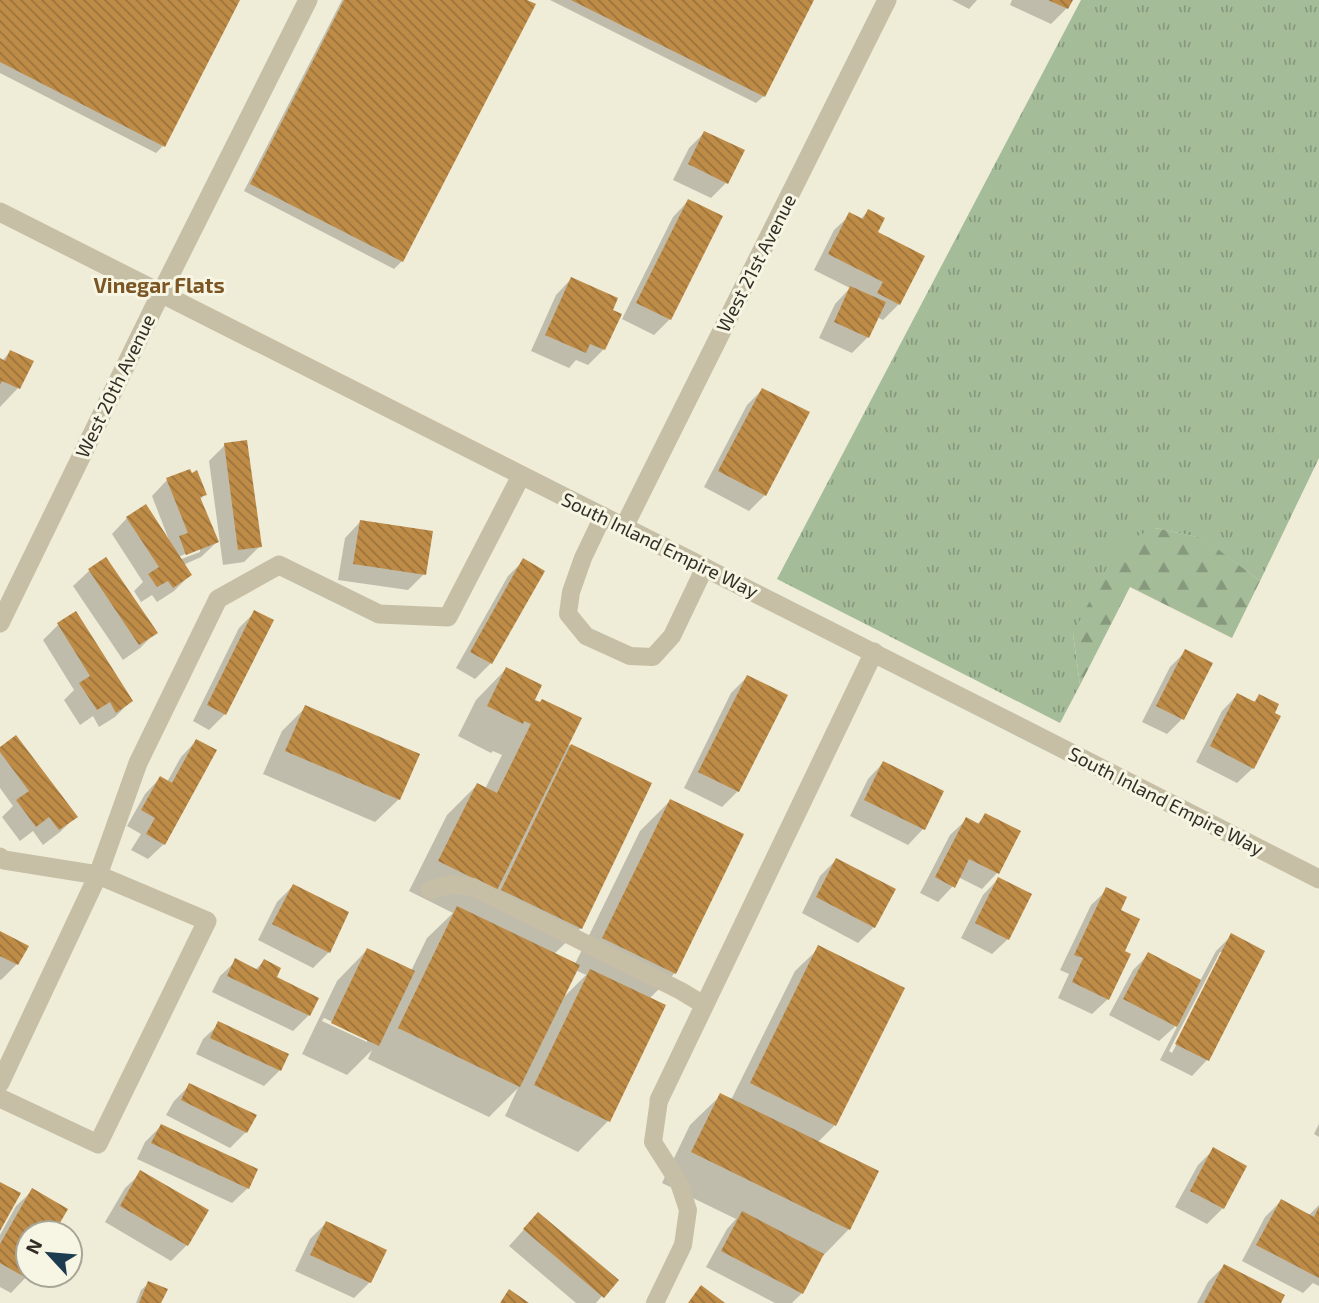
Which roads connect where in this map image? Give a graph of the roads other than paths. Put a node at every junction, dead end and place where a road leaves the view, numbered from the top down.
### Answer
1 (308, 0) edge
2 (887, 0) edge
3 (0, 212) edge
4 (161, 293) junction
5 (521, 476) junction
6 (603, 516) junction
7 (624, 527) junction
8 (705, 567) junction
9 (0, 623) edge
10 (874, 652) junction
11 (0, 857) edge
12 (98, 875) junction
13 (1319, 879) edge
14 (430, 890) dead end
15 (704, 1005) junction
16 (0, 1083) edge
17 (0, 1098) edge
18 (659, 1100) joint
19 (655, 1303) edge

1 - 4 street, West 20th Avenue
2 - 7 street, West 21st Avenue
3 - 4 street, South Inland Empire Way
4 - 5 street, South Inland Empire Way
4 - 9 street, West 20th Avenue
5 - 6 street, South Inland Empire Way
5 - 12 street
6 - 7 street, South Inland Empire Way
6 - 8 lane
7 - 8 street, South Inland Empire Way
8 - 10 street, South Inland Empire Way
10 - 13 street, South Inland Empire Way
10 - 15 street
11 - 12 street
12 - 16 street
12 - 17 street
14 - 15 lane
15 - 18 street
18 - 19 lane

